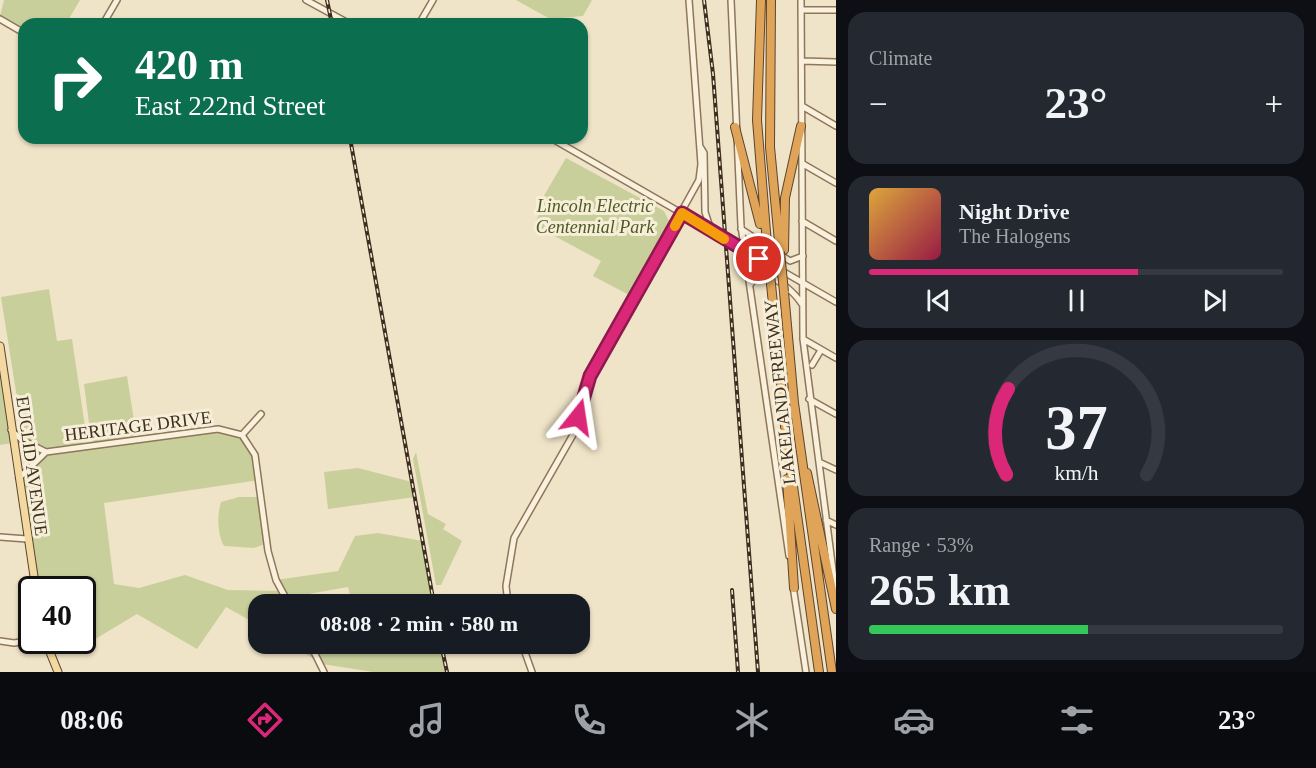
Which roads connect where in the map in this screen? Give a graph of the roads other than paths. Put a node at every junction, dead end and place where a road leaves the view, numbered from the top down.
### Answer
1 (117, 0) edge
2 (306, 0) edge
3 (433, 0) edge
4 (689, 0) edge
5 (731, 0) edge
6 (761, 0) edge
7 (771, 0) edge
8 (801, 0) edge
9 (801, 10) junction
10 (836, 10) edge
11 (106, 18) edge
12 (339, 18) edge
13 (423, 18) edge
14 (0, 19) edge
15 (18, 30) edge
16 (802, 61) junction
17 (836, 62) edge
18 (802, 106) junction
19 (801, 126) junction
20 (836, 126) edge
21 (735, 127) junction
22 (561, 144) edge
23 (699, 146) junction
24 (803, 164) junction
25 (836, 183) edge
26 (682, 213) junction
27 (802, 221) junction
28 (741, 229) junction
29 (711, 231) junction
30 (836, 241) edge
31 (766, 244) junction
32 (744, 250) junction
33 (782, 253) junction
34 (803, 256) junction
35 (804, 284) junction
36 (749, 288) junction
37 (836, 302) edge
38 (803, 306) junction
39 (803, 339) junction
40 (0, 346) edge
41 (821, 350) junction
42 (836, 358) edge
43 (812, 365) dead end
44 (809, 399) junction
45 (821, 405) junction
46 (811, 412) junction
47 (261, 414) dead end
48 (836, 414) edge
49 (12, 430) junction
50 (242, 435) junction
51 (786, 436) junction
52 (799, 440) junction
53 (46, 452) junction
54 (819, 462) junction
55 (836, 470) edge
56 (19, 479) junction
57 (826, 520) junction
58 (836, 526) edge
59 (828, 534) junction
60 (0, 537) edge
61 (27, 538) junction
62 (34, 576) edge
63 (835, 580) edge
64 (794, 588) junction
65 (836, 593) edge
66 (284, 594) edge
67 (507, 594) edge
68 (836, 609) edge
69 (0, 640) edge
70 (18, 642) edge
71 (50, 654) edge
72 (315, 654) edge
73 (526, 654) edge
74 (57, 672) edge
75 (324, 672) edge
76 (532, 672) edge
77 (806, 672) edge
78 (819, 672) edge
79 (832, 672) edge

1 - 11 street
2 - 12 street
3 - 13 street
4 - 23 street
5 - 21 street
6 - 31 highway, LAKELAND FREEWAY
7 - 33 highway
8 - 9 street
9 - 10 street
9 - 16 street
14 - 15 street
16 - 17 street
16 - 18 street
18 - 19 street
18 - 20 street
19 - 24 street
19 - 33 highway
21 - 28 street
21 - 31 highway
22 - 26 street
23 - 26 street
23 - 29 street
24 - 25 street
24 - 27 street
26 - 29 street
26 - 67 street
27 - 30 street
27 - 34 street
28 - 32 street
28 - 34 street
29 - 32 street
31 - 51 highway, LAKELAND FREEWAY, bridge
32 - 35 street
32 - 36 street
33 - 52 highway, LAKELAND FREEWAY, bridge
34 - 35 street
35 - 37 street
35 - 38 street
36 - 38 street
36 - 64 street
38 - 39 street
39 - 41 street
39 - 44 street
40 - 49 main road, EUCLID AVENUE
41 - 42 street
41 - 43 street
44 - 45 street
44 - 46 street
45 - 46 street
45 - 48 street
46 - 54 street
47 - 50 street
49 - 53 street, HERITAGE DRIVE
49 - 56 main road, EUCLID AVENUE
50 - 53 street, HERITAGE DRIVE
50 - 66 street
51 - 64 highway
51 - 78 highway, LAKELAND FREEWAY
52 - 68 highway
52 - 79 highway, LAKELAND FREEWAY
53 - 56 street, HERITAGE DRIVE
54 - 55 street
54 - 57 street
56 - 61 main road, EUCLID AVENUE
57 - 58 street
57 - 59 street
58 - 59 street
59 - 63 street
60 - 61 street
61 - 62 main road, EUCLID AVENUE
63 - 65 street
64 - 77 street
69 - 70 street
71 - 74 main road
72 - 75 street
73 - 76 street

